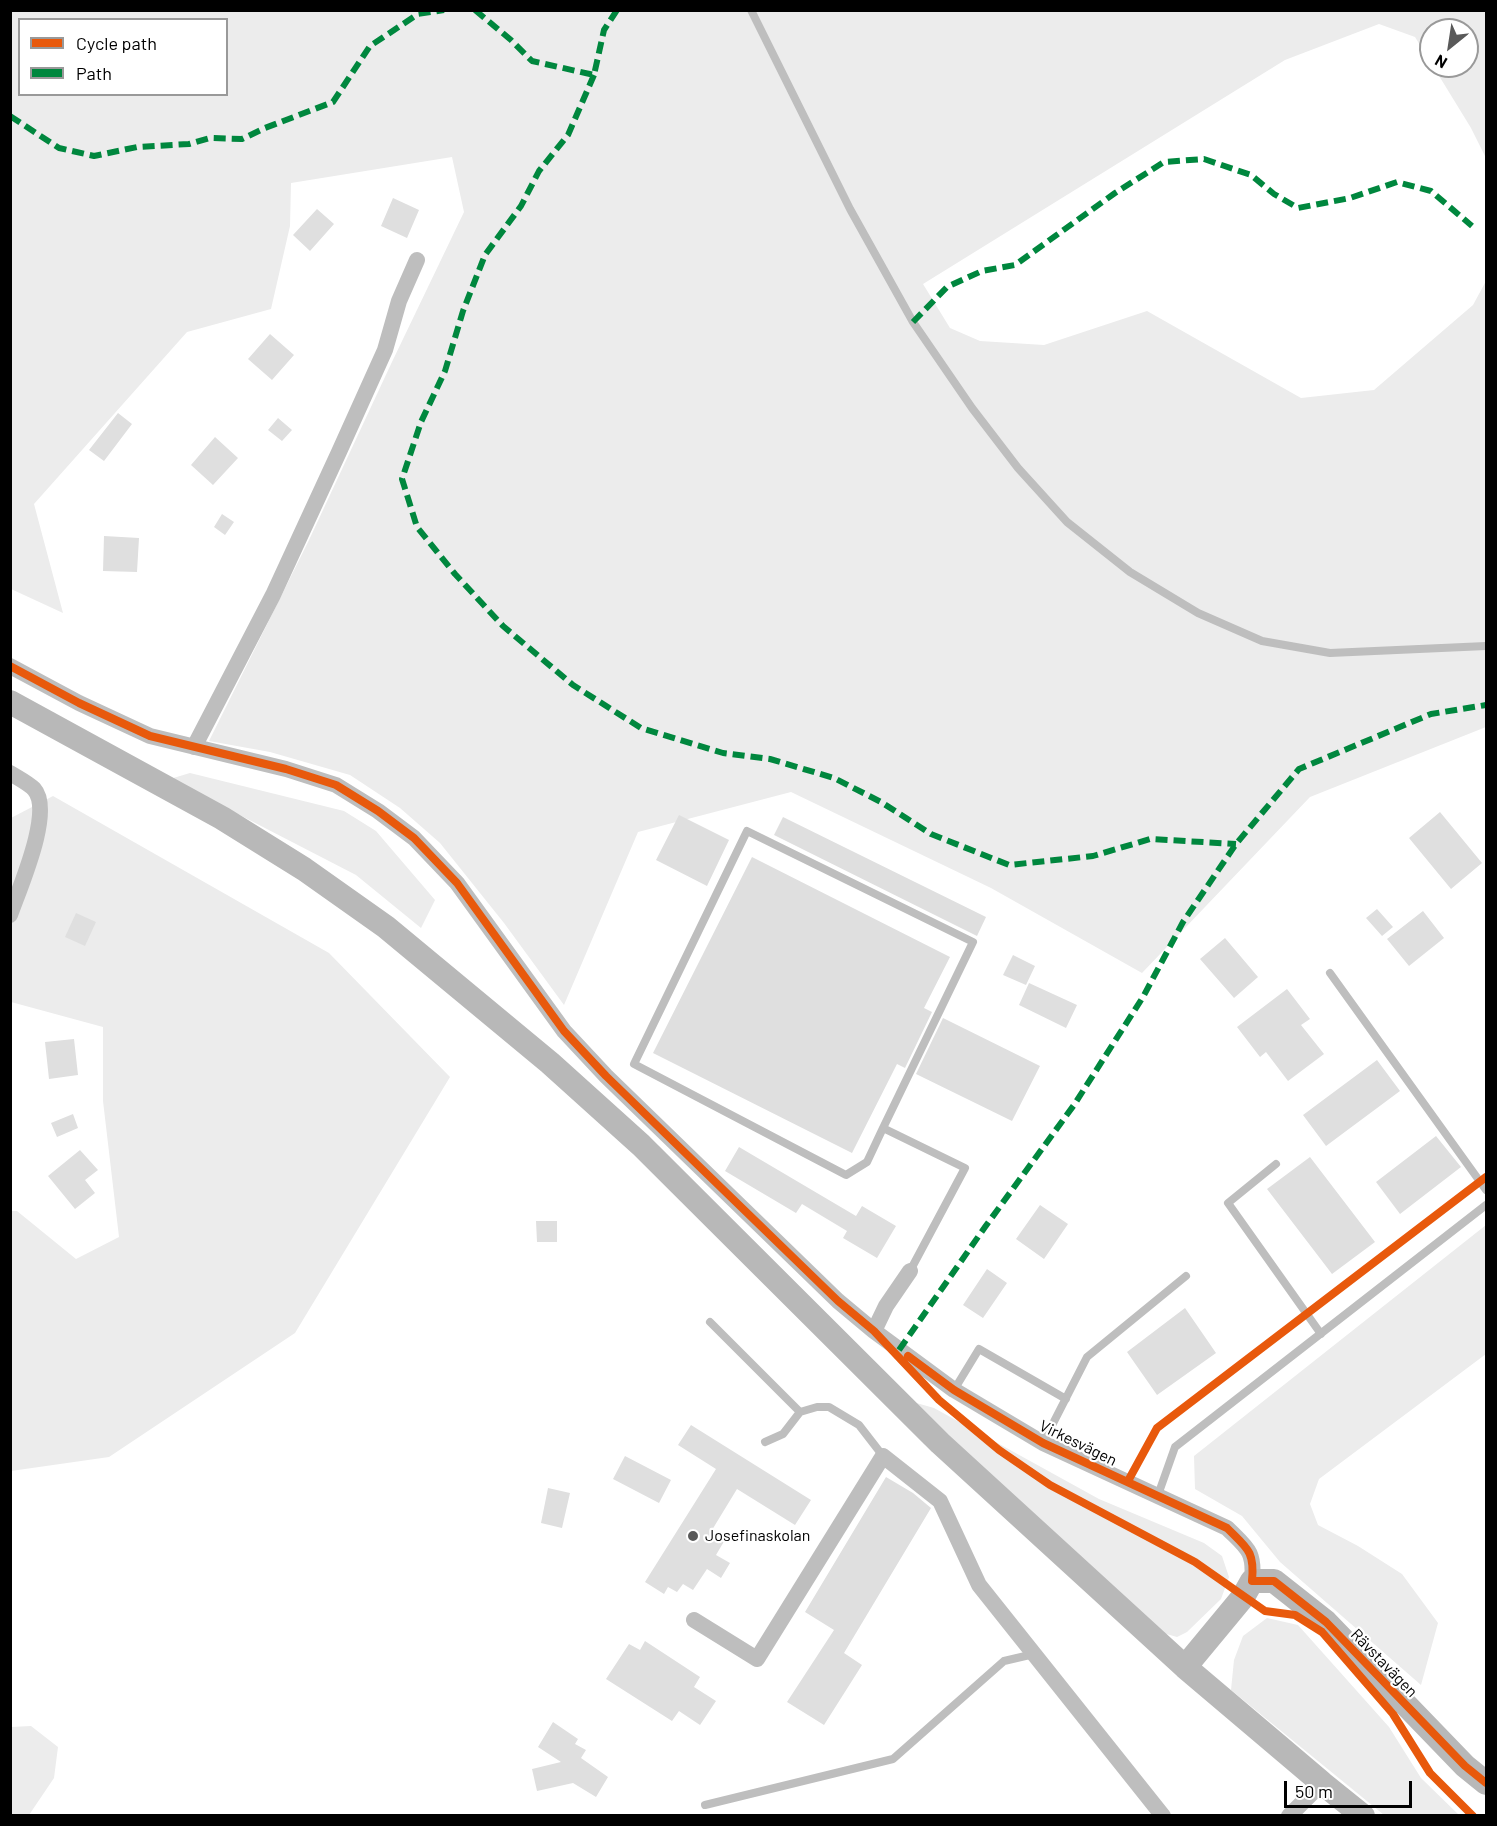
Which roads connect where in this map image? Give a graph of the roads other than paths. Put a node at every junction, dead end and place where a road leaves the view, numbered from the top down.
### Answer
1 (751, 10) edge
2 (417, 260) dead end
3 (1486, 646) edge
4 (10, 666) edge
5 (10, 702) edge
6 (194, 747) junction
7 (10, 773) edge
8 (10, 915) edge
9 (1330, 973) dead end
10 (883, 1128) junction
11 (1276, 1164) dead end
12 (1486, 1190) edge
13 (1486, 1205) edge
14 (910, 1271) joint
15 (1186, 1276) dead end
16 (710, 1322) dead end
17 (874, 1331) junction
18 (1321, 1334) junction
19 (954, 1390) junction
20 (1066, 1398) junction
21 (800, 1412) junction
22 (765, 1442) dead end
23 (1043, 1443) junction
24 (883, 1456) junction
25 (1158, 1495) junction
26 (1252, 1581) junction
27 (694, 1620) dead end
28 (1034, 1654) junction
29 (1185, 1667) junction
30 (1322, 1783) junction
31 (1486, 1783) edge
32 (705, 1805) dead end
33 (1163, 1815) edge
34 (1289, 1815) edge
35 (1363, 1815) edge

1 - 3 lane
2 - 6 street
4 - 6 street, Virkesvägen
5 - 29 main road
6 - 17 street, Virkesvägen
7 - 8 street
9 - 12 lane
10 - 10 lane
10 - 14 lane
11 - 18 lane
13 - 18 lane
14 - 17 street
15 - 20 lane
16 - 21 lane
17 - 19 street, Virkesvägen
18 - 25 lane
19 - 20 lane
19 - 23 street, Virkesvägen
20 - 23 lane
21 - 22 lane
21 - 24 lane
23 - 25 street, Virkesvägen
24 - 27 street
24 - 28 street
25 - 26 street, Virkesvägen
26 - 29 main road
26 - 31 main road, Rävstavägen
28 - 32 lane
28 - 33 street
29 - 30 main road
30 - 34 street
30 - 35 main road

